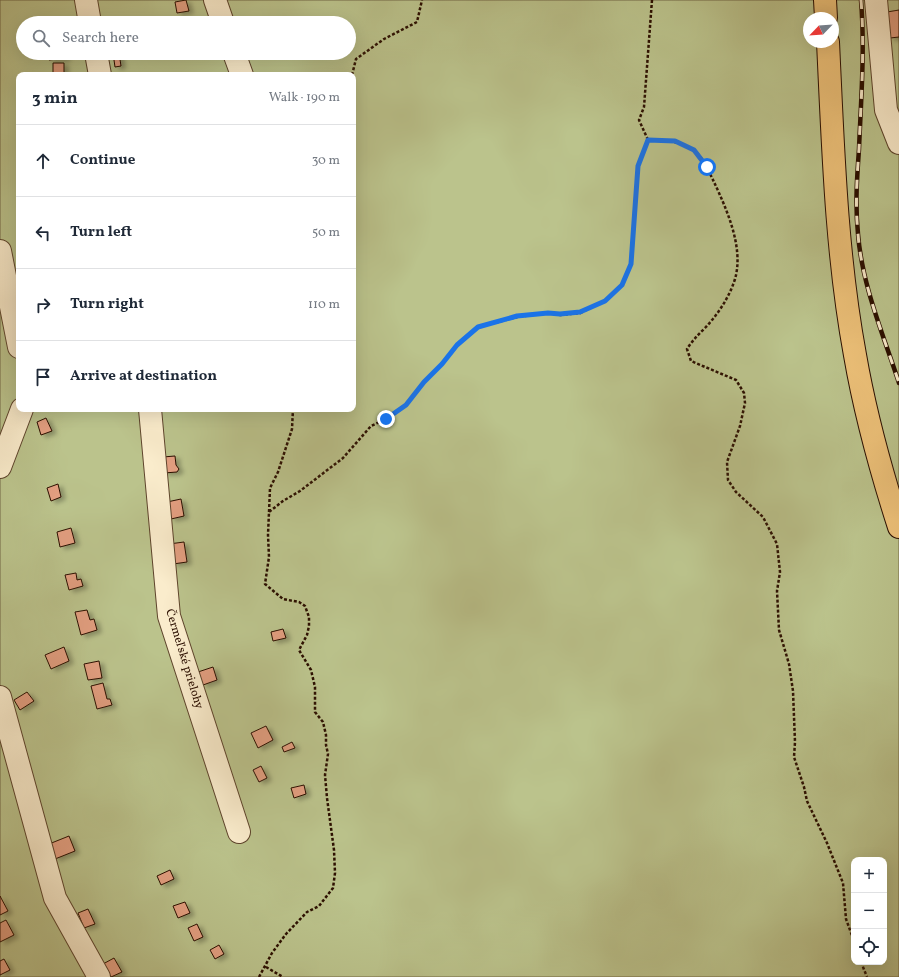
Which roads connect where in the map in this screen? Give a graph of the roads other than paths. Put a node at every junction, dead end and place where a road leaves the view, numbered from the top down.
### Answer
1 (86, 0) edge
2 (215, 0) edge
3 (825, 0) edge
4 (876, 0) edge
5 (826, 12) edge
6 (89, 16) edge
7 (221, 16) edge
8 (828, 48) edge
9 (97, 60) edge
10 (237, 60) edge
11 (99, 72) edge
12 (241, 72) edge
13 (899, 143) edge
14 (0, 251) edge
15 (16, 332) edge
16 (21, 412) edge
17 (150, 412) edge
18 (0, 467) edge
19 (899, 527) edge
20 (0, 697) edge
21 (239, 832) dead end
22 (99, 977) edge

1 - 6 street
2 - 7 street
3 - 5 main road
4 - 13 street
8 - 19 main road
9 - 11 street
10 - 12 street
14 - 15 street
16 - 18 street
17 - 21 street, Čermeľské prielohy
20 - 22 street

